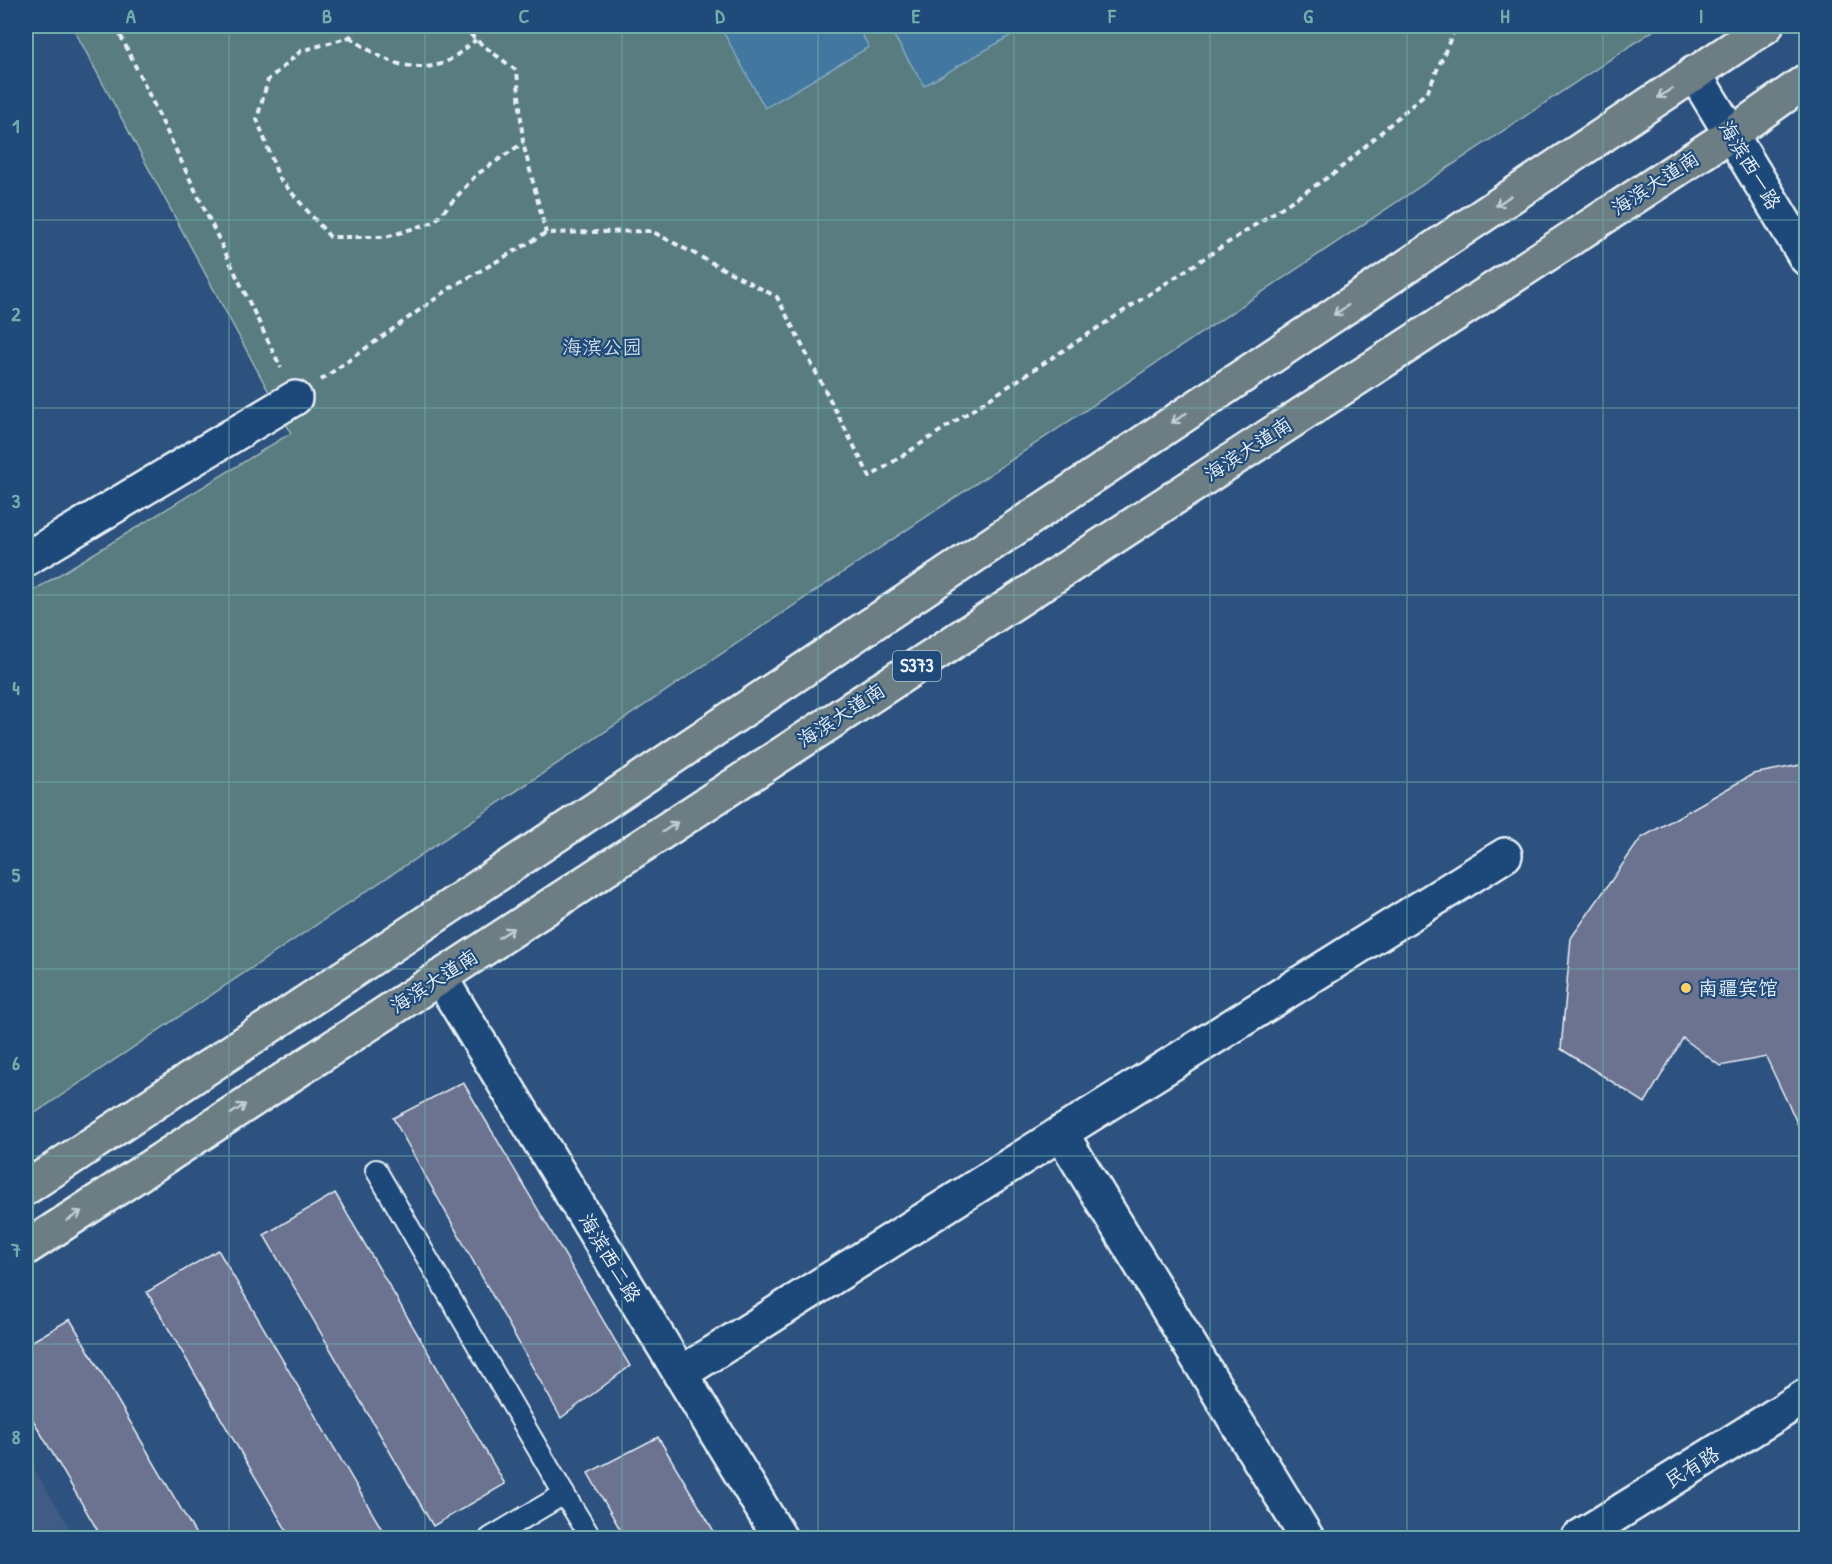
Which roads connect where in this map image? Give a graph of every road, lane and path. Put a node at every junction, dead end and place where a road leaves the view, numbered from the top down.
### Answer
1 (116, 26) edge
2 (357, 26) edge
3 (463, 26) edge
4 (1456, 26) edge
5 (1766, 26) edge
6 (350, 37) junction
7 (476, 40) junction
8 (1694, 73) junction
9 (1806, 81) edge
10 (1731, 134) junction
11 (523, 143) junction
12 (546, 233) junction
13 (1806, 258) edge
14 (295, 398) junction
15 (26, 559) edge
16 (1505, 855) dead end
17 (440, 977) junction
18 (1061, 1133) junction
19 (376, 1170) dead end
20 (26, 1188) edge
21 (26, 1248) edge
22 (680, 1374) junction
23 (1806, 1396) edge
24 (564, 1494) junction
25 (490, 1539) edge
26 (591, 1539) edge
27 (780, 1539) edge
28 (1307, 1539) edge
29 (1578, 1539) edge

1 - 14 path
2 - 6 path
3 - 7 path
4 - 12 path
5 - 8 main road
6 - 7 path
6 - 11 path
7 - 11 path
8 - 10 street, 海滨西一路
8 -> 20 main road
9 - 10 main road, 海滨大道南 / S373
10 - 13 street, 海滨西一路
17 -> 10 main road, 海滨大道南 / S373
11 - 12 path
12 - 14 path
14 - 15 street
16 - 18 street
21 -> 17 main road, 海滨大道南 / S373
17 - 22 street, 海滨西二路
18 - 22 street
18 - 28 street
19 - 24 lane
22 - 27 street, 海滨西二路
23 - 29 street, 民有路
24 - 25 lane
24 - 26 lane

